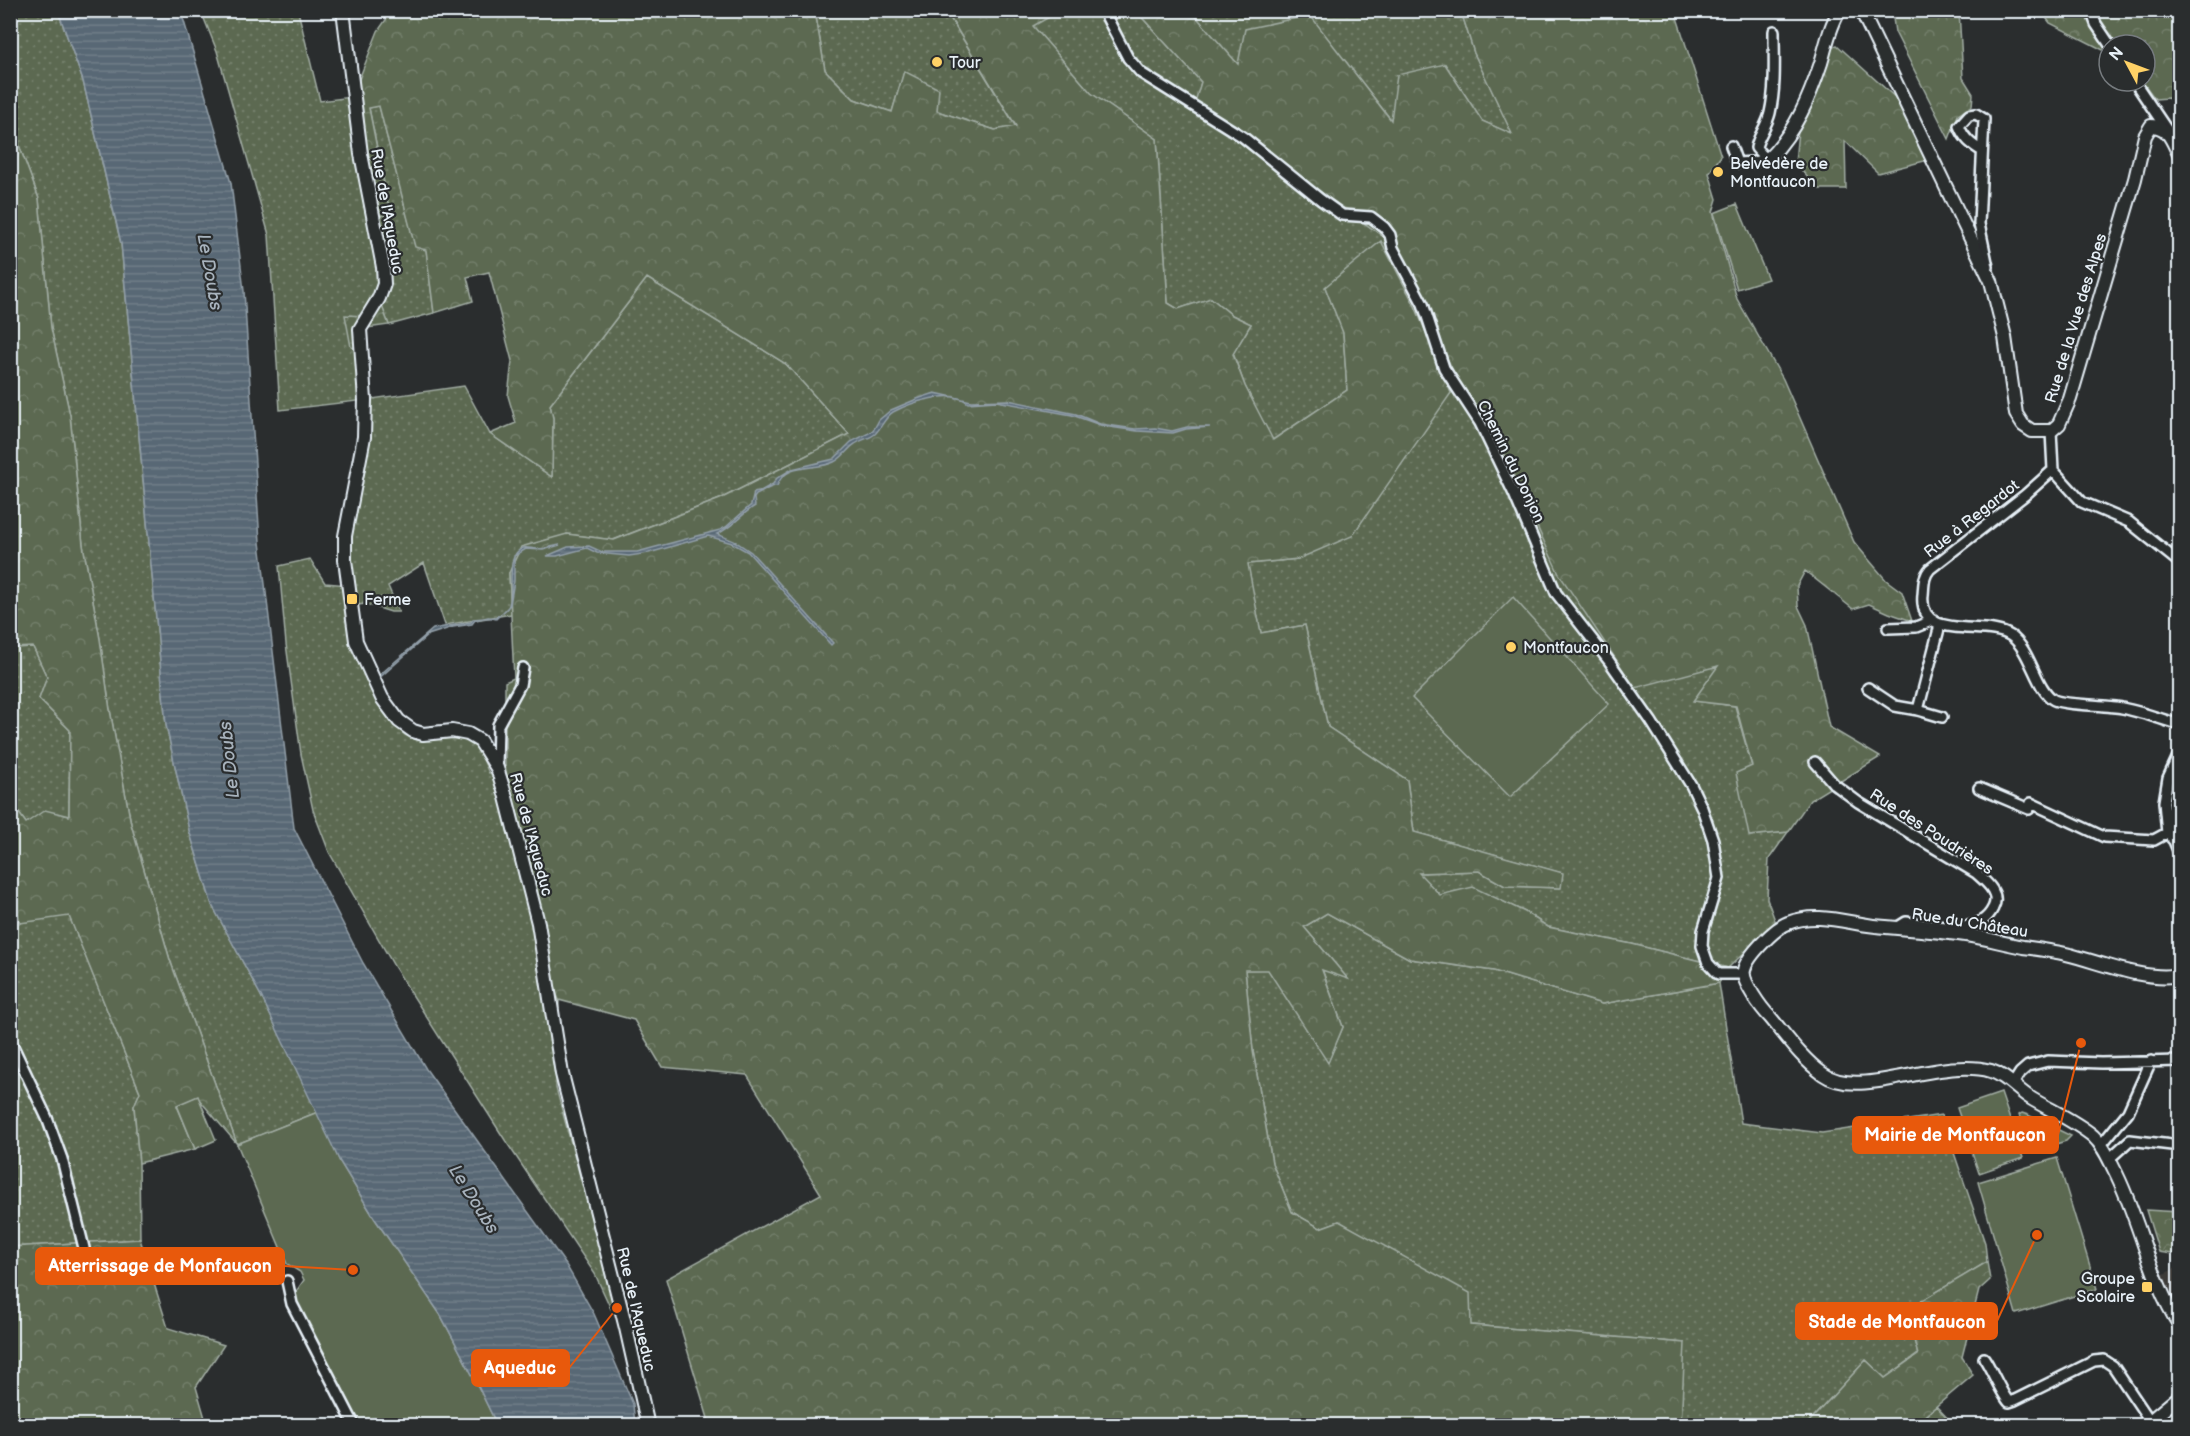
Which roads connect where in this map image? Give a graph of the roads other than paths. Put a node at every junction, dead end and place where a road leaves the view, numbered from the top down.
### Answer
1 (343, 10) edge
2 (1103, 10) edge
3 (1840, 10) edge
4 (1861, 10) edge
5 (2091, 10) edge
6 (1774, 31) dead end
7 (2102, 33) edge
8 (2142, 93) edge
9 (2167, 130) junction
10 (1731, 146) dead end
11 (1982, 151) dead end
12 (2180, 156) edge
13 (1770, 157) junction
14 (1991, 282) junction
15 (2051, 431) junction
16 (2053, 470) junction
17 (2180, 563) edge
18 (1936, 623) junction
19 (1888, 628) dead end
20 (523, 668) dead end
21 (1868, 688) dead end
22 (1918, 710) junction
23 (1942, 717) dead end
24 (2180, 724) edge
25 (2180, 752) edge
26 (1815, 762) dead end
27 (497, 768) junction
28 (1978, 788) dead end
29 (2167, 833) junction
30 (2180, 855) edge
31 (1898, 927) junction
32 (1743, 974) junction
33 (2180, 975) edge
34 (10, 1040) edge
35 (2180, 1061) edge
36 (2151, 1062) junction
37 (2013, 1084) junction
38 (2101, 1144) junction
39 (2180, 1146) edge
40 (2109, 1159) junction
41 (84, 1248) dead end
42 (287, 1281) dead end
43 (2178, 1326) edge
44 (1984, 1358) dead end
45 (2180, 1389) edge
46 (2175, 1400) edge
47 (2147, 1423) edge
48 (356, 1425) edge
49 (648, 1425) edge

1 - 27 street, Rue de l'Aqueduc
2 - 32 street, Chemin du Donjon
3 - 13 street
4 - 14 street
5 - 7 street
6 - 13 street
8 - 9 street
9 - 12 street
9 - 15 street, Rue de la Vue des Alpes
10 - 13 street
11 - 14 street
14 - 15 street
15 - 16 street
16 - 17 street
16 - 18 street, Rue à Regardot
18 - 19 street
18 - 22 street
18 - 24 street
20 - 27 street
21 - 22 street
22 - 23 street
25 - 29 street
26 - 31 street, Rue des Poudrières
27 - 49 street, Rue de l'Aqueduc
28 - 29 street
29 - 30 street
31 - 32 street, Rue du Château
31 - 33 street, Rue du Château
32 - 37 street
34 - 41 street
35 - 36 street
36 - 37 street
36 - 38 street
37 - 38 street
38 - 40 street
39 - 40 street
40 - 43 street
42 - 48 street
44 - 47 street
45 - 46 street
46 - 47 street

